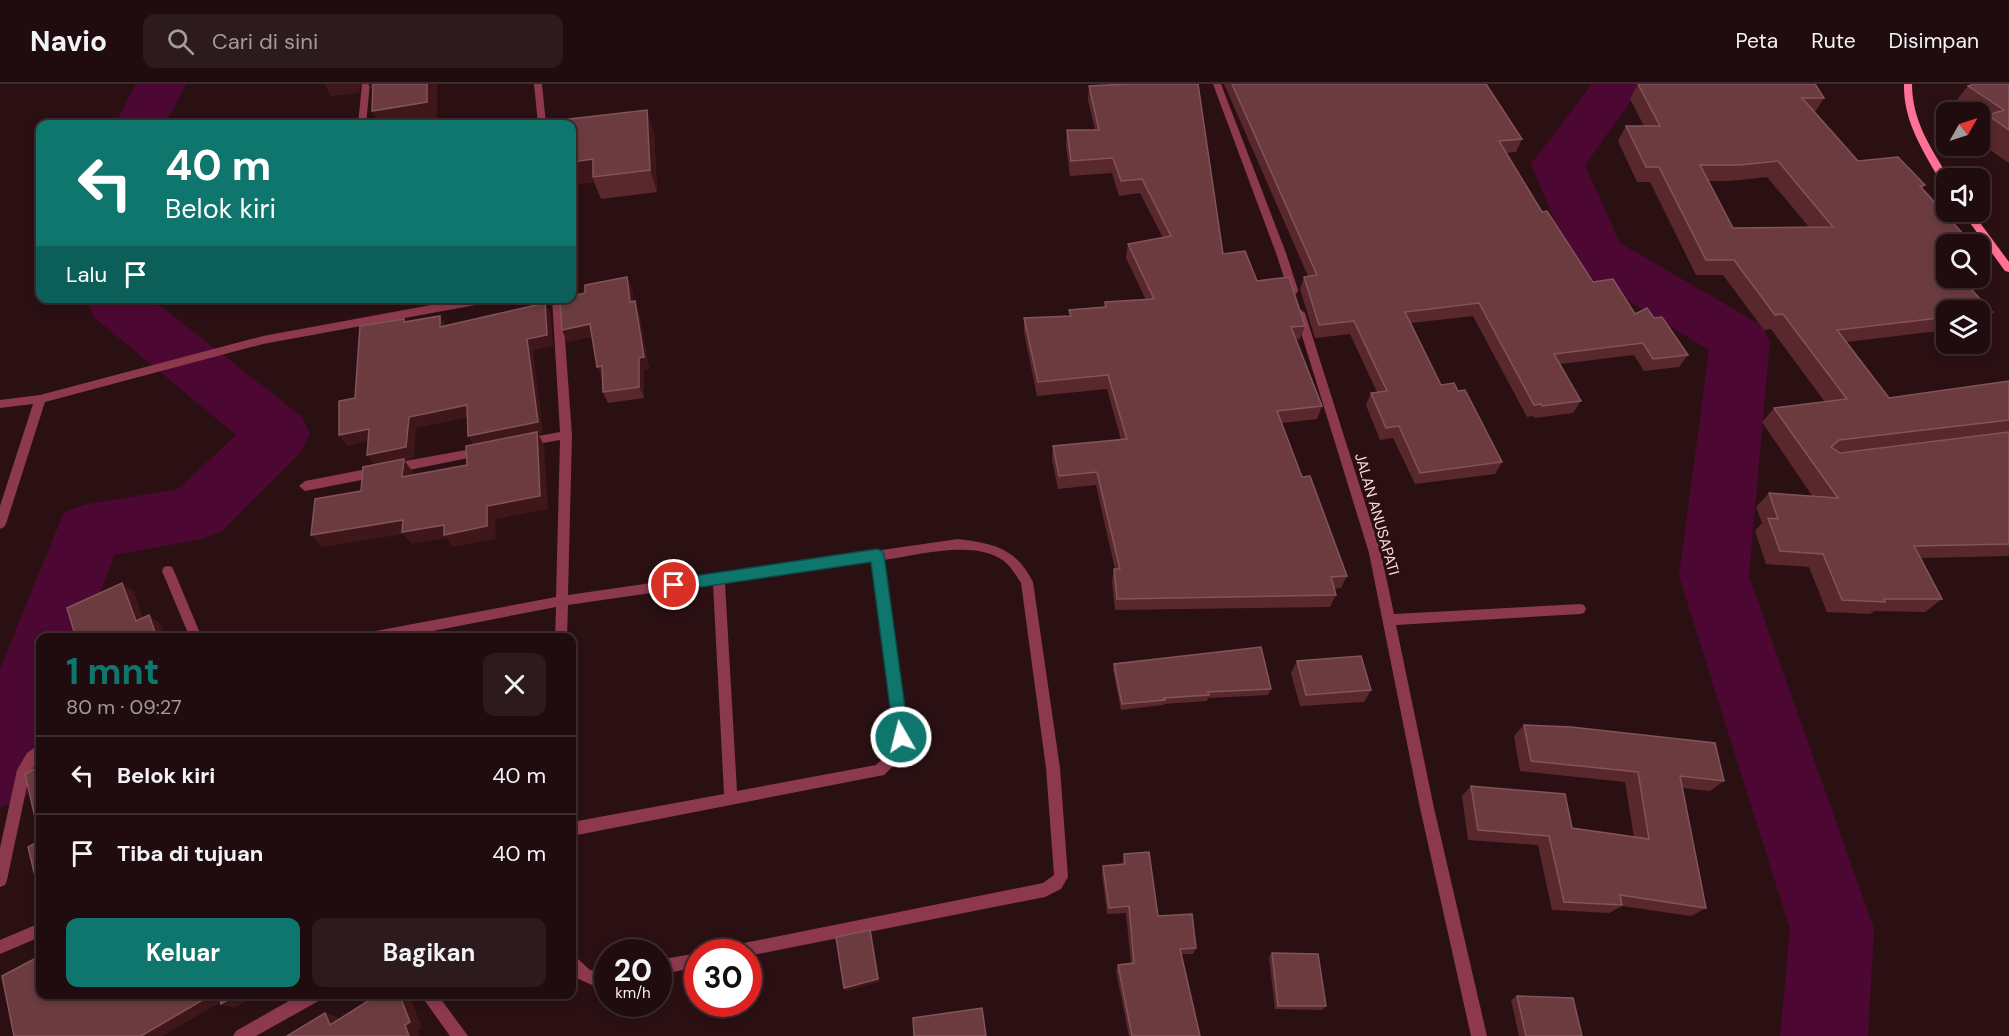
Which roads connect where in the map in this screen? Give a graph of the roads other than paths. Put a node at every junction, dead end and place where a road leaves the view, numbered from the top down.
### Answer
1 (366, 84) edge
2 (538, 84) edge
3 (1217, 84) edge
4 (1908, 84) edge
5 (362, 120) edge
6 (542, 120) edge
7 (1938, 168) edge
8 (1974, 222) edge
9 (2009, 269) edge
10 (465, 303) edge
11 (556, 303) edge
12 (40, 399) junction
13 (0, 404) edge
14 (566, 435) junction
15 (520, 444) edge
16 (498, 448) edge
17 (305, 486) dead end
18 (0, 524) edge
19 (877, 555) junction
20 (168, 571) dead end
21 (719, 578) junction
22 (562, 601) junction
23 (1580, 609) dead end
24 (1389, 620) junction
25 (194, 633) edge
26 (392, 633) edge
27 (561, 633) edge
28 (36, 754) edge
29 (731, 799) junction
30 (576, 828) edge
31 (0, 880) edge
32 (36, 932) edge
33 (762, 946) edge
34 (0, 947) edge
35 (576, 969) edge
36 (594, 979) edge
37 (308, 999) edge
38 (431, 999) edge
39 (241, 1036) edge
40 (460, 1036) edge
41 (1479, 1036) edge

1 - 5 street
2 - 6 street
3 - 24 street, JALAN ANUSAPATI
4 - 7 street
8 - 9 street
10 - 12 street
11 - 14 street
12 - 13 street
12 - 18 street
14 - 15 street
14 - 22 street
16 - 17 street
19 - 21 street
19 - 29 street
19 - 33 street
20 - 25 street
21 - 22 street
21 - 29 street
22 - 26 street
22 - 27 street
23 - 24 street
24 - 41 street, JALAN ANUSAPATI
28 - 31 street
29 - 30 street
32 - 34 street
35 - 36 street
37 - 39 street
38 - 40 street

